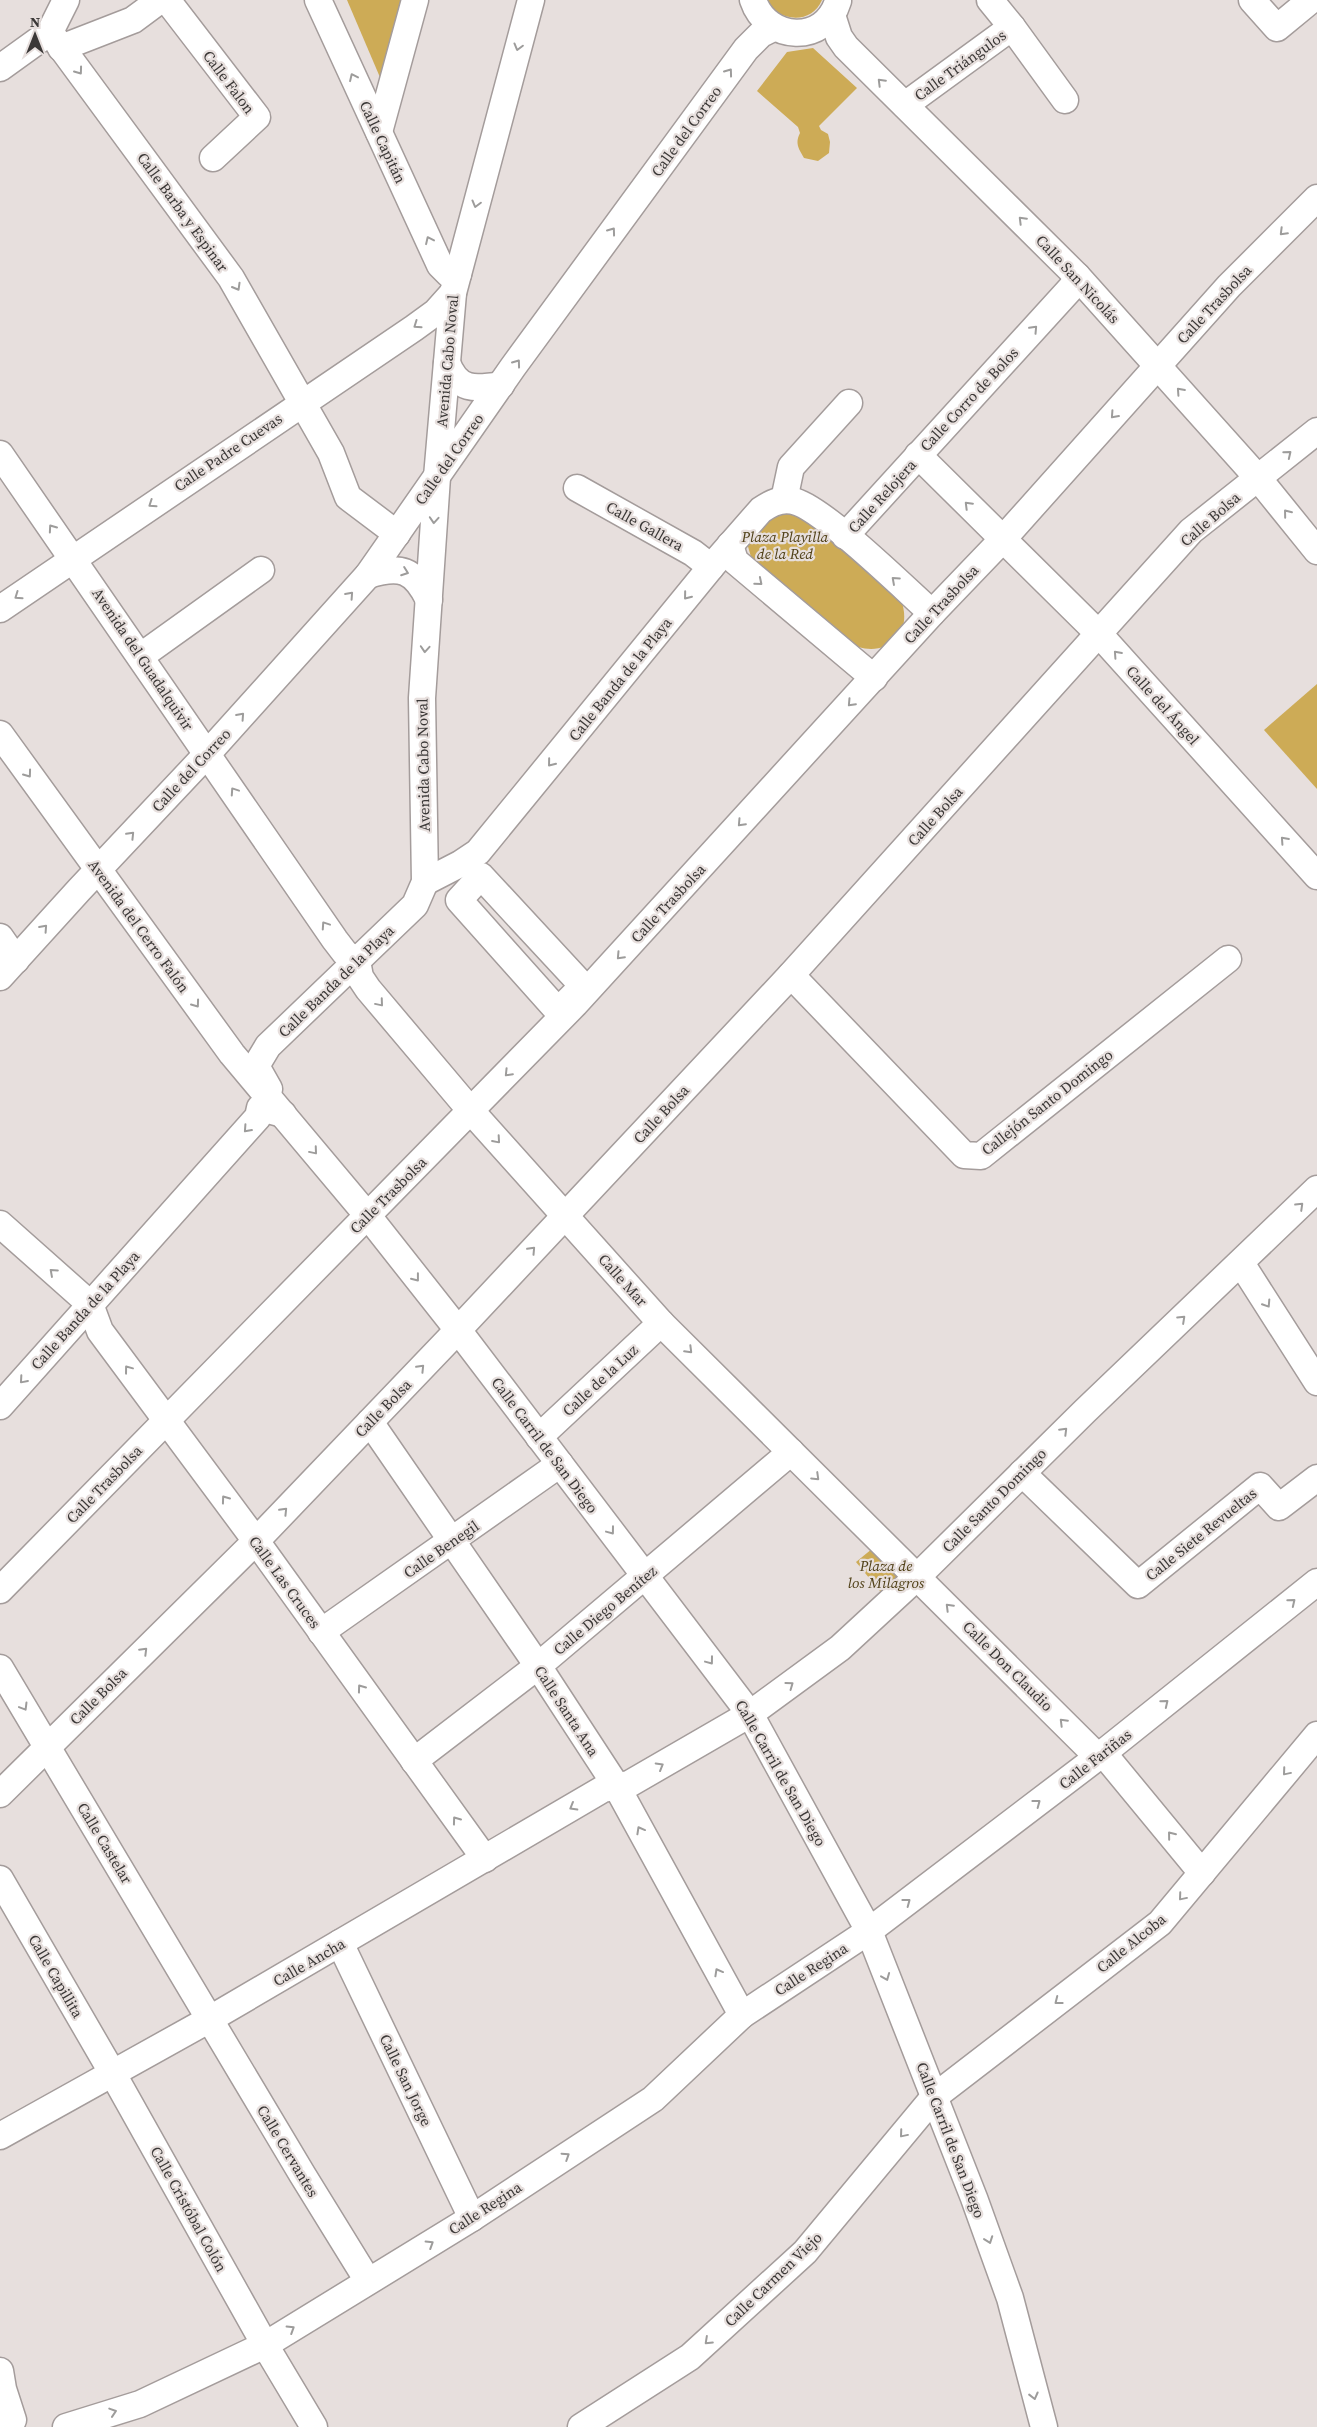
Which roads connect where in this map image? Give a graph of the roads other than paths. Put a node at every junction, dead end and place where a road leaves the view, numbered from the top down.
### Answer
1 (66, 0) edge
2 (160, 0) edge
3 (167, 0) edge
4 (318, 0) edge
5 (415, 0) edge
6 (531, 0) edge
7 (752, 0) edge
8 (990, 0) edge
9 (1252, 0) edge
10 (1311, 0) edge
11 (835, 8) edge
12 (1012, 26) junction
13 (773, 28) junction
14 (56, 40) junction
15 (0, 68) edge
16 (1065, 100) dead end
17 (905, 105) junction
18 (379, 132) junction
19 (213, 158) dead end
20 (1317, 198) edge
21 (1078, 276) junction
22 (455, 283) junction
23 (447, 363) junction
24 (1158, 365) junction
25 (501, 386) junction
26 (301, 402) junction
27 (849, 403) dead end
28 (1317, 431) edge
29 (0, 454) edge
30 (918, 455) junction
31 (437, 478) junction
32 (1258, 478) junction
33 (577, 488) dead end
34 (784, 500) junction
35 (397, 534) junction
36 (845, 536) junction
37 (1003, 539) junction
38 (730, 545) junction
39 (1317, 552) edge
40 (73, 557) junction
41 (711, 567) junction
42 (262, 570) dead end
43 (368, 574) junction
44 (429, 600) junction
45 (0, 609) edge
46 (932, 612) junction
47 (1099, 634) junction
48 (141, 656) junction
49 (874, 678) junction
50 (0, 734) edge
51 (208, 753) junction
52 (97, 870) junction
53 (481, 876) joint
54 (1317, 876) edge
55 (425, 882) junction
56 (0, 937) edge
57 (1228, 960) dead end
58 (357, 961) junction
59 (8, 969) edge
60 (791, 975) junction
61 (471, 1111) junction
62 (283, 1114) junction
63 (1317, 1190) edge
64 (368, 1216) junction
65 (564, 1216) junction
66 (0, 1224) edge
67 (1241, 1263) junction
68 (90, 1304) junction
69 (662, 1323) junction
70 (458, 1330) junction
71 (1317, 1382) edge
72 (0, 1406) edge
73 (166, 1420) junction
74 (370, 1422) junction
75 (539, 1437) junction
76 (790, 1452) junction
77 (560, 1464) junction
78 (1022, 1473) junction
79 (1317, 1478) edge
80 (256, 1541) junction
81 (453, 1542) junction
82 (645, 1576) junction
83 (918, 1576) junction
84 (1317, 1582) edge
85 (0, 1590) edge
86 (322, 1632) junction
87 (538, 1666) junction
88 (0, 1668) edge
89 (750, 1714) junction
90 (1317, 1735) edge
91 (47, 1746) junction
92 (1100, 1755) junction
93 (414, 1761) junction
94 (617, 1787) junction
95 (0, 1794) edge
96 (485, 1859) junction
97 (1202, 1873) junction
98 (0, 1879) edge
99 (869, 1931) junction
100 (340, 1943) junction
101 (742, 2015) junction
102 (210, 2019) junction
103 (113, 2074) junction
104 (934, 2097) junction
105 (0, 2136) edge
106 (472, 2218) junction
107 (368, 2281) junction
108 (265, 2345) junction
109 (0, 2370) edge
110 (0, 2424) edge
111 (584, 2426) edge
112 (66, 2427) edge
113 (314, 2427) edge
114 (1044, 2427) edge

1 - 14 street
2 - 14 street
3 - 19 street, Calle Falon
18 -> 4 street, Calle Capitán
5 - 18 street
6 -> 22 street, Avenida Cabo Noval
7 - 13 street
8 - 12 street, Calle Triángulos
9 - 10 street
11 - 13 street
17 -> 11 street, Calle San Nicolás
12 - 16 street
12 - 17 street, Calle Triángulos
25 -> 13 street, Calle del Correo
14 - 15 street
14 -> 26 street, Calle Barba y Espinar
21 -> 17 street, Calle San Nicolás
22 -> 18 street, Calle Capitán
20 -> 24 street, Calle Trasbolsa
21 - 24 street, Calle San Nicolás
30 -> 21 street, Calle Corro de Bolos
22 - 23 street, Avenida Cabo Noval
22 -> 26 street, Calle Padre Cuevas
23 - 25 street
23 - 31 street, Avenida Cabo Noval
32 -> 24 street, Calle San Nicolás
24 -> 37 street, Calle Trasbolsa
25 - 31 street, Calle del Correo
26 - 35 street, Calle Barba y Espinar
26 -> 40 street, Calle Padre Cuevas
27 - 34 street
32 -> 28 street, Calle Bolsa
40 -> 29 street, Avenida del Guadalquivir
30 - 36 street, Calle Relojera
37 -> 30 street, Calle Corro de Bolos
31 - 35 street, Calle del Correo
31 -> 44 street, Avenida Cabo Noval
39 -> 32 street, Calle San Nicolás
32 - 47 street, Calle Bolsa
33 - 41 street, Calle Gallera
34 - 36 street
34 - 38 street
35 - 43 street, Calle del Correo
46 -> 36 street
37 - 46 street, Calle Trasbolsa
37 - 47 street, Calle del Ángel
38 - 41 street, Calle Banda de la Playa
38 -> 49 street
40 -> 45 street, Calle Padre Cuevas
40 - 48 street, Avenida del Guadalquivir
41 -> 55 street, Calle Banda de la Playa
42 - 48 street
43 -> 44 street
51 -> 43 street, Calle del Correo
44 -> 55 street, Avenida Cabo Noval
46 - 49 street, Calle Trasbolsa
54 -> 47 street, Calle del Ángel
47 - 60 street, Calle Bolsa
48 - 51 street, Avenida del Guadalquivir
49 -> 61 street, Calle Trasbolsa
50 -> 52 street, Avenida del Cerro Falón
52 -> 51 street, Calle del Correo
58 -> 51 street, Avenida del Guadalquivir
59 -> 52 street, Calle del Correo
52 -> 62 street, Avenida del Cerro Falón
53 - 53 street
55 - 58 street, Calle Banda de la Playa
56 - 59 street
57 - 60 street, Callejón Santo Domingo
58 -> 61 street, Calle Mar
58 - 62 street, Calle Banda de la Playa
60 - 65 street, Calle Bolsa
61 - 64 street, Calle Trasbolsa
61 -> 65 street, Calle Mar
62 -> 64 street, Calle Carril de San Diego
62 -> 68 street, Calle Banda de la Playa
67 -> 63 street, Calle Santo Domingo
64 -> 70 street, Calle Carril de San Diego
64 - 73 street, Calle Trasbolsa
65 - 69 street, Calle Mar
70 -> 65 street, Calle Bolsa
68 -> 66 street
67 -> 71 street
78 -> 67 street, Calle Santo Domingo
68 -> 72 street, Calle Banda de la Playa
73 -> 68 street, Calle Las Cruces
69 - 75 street, Calle de la Luz
69 -> 76 street, Calle Mar
74 -> 70 street, Calle Bolsa
70 - 75 street, Calle Carril de San Diego
80 -> 73 street, Calle Las Cruces
73 - 85 street, Calle Trasbolsa
80 -> 74 street, Calle Bolsa
74 - 81 street, Calle Santa Ana
75 - 77 street, Calle Carril de San Diego
76 - 82 street, Calle Diego Benítez
76 -> 83 street, Calle Mar
77 - 81 street, Calle Benegil
77 -> 82 street, Calle Carril de San Diego
78 - 79 street, Calle Siete Revueltas
78 - 83 street, Calle Santo Domingo
80 - 86 street, Calle Las Cruces
91 -> 80 street, Calle Bolsa
81 - 86 street, Calle Benegil
81 - 87 street, Calle Santa Ana
82 - 87 street, Calle Diego Benítez
82 -> 89 street, Calle Carril de San Diego
89 -> 83 street, Calle Santo Domingo
92 -> 83 street, Calle Don Claudio
92 -> 84 street, Calle Fariñas
93 -> 86 street, Calle Las Cruces
87 - 93 street, Calle Diego Benítez
87 - 94 street, Calle Santa Ana
88 -> 91 street, Calle Castelar
94 -> 89 street, Calle Santo Domingo
89 - 99 street, Calle Carril de San Diego
90 -> 97 street, Calle Alcoba
91 - 95 street, Calle Bolsa
91 - 102 street, Calle Castelar
97 -> 92 street, Calle Don Claudio
99 -> 92 street, Calle Fariñas
96 -> 93 street, Calle Las Cruces
94 -> 96 street, Calle Ancha
101 -> 94 street, Calle Santa Ana
96 - 100 street, Calle Ancha
97 -> 104 street, Calle Alcoba
98 - 103 street, Calle Capillita
99 - 101 street, Calle Regina
99 -> 104 street, Calle Carril de San Diego
100 - 102 street, Calle Ancha
100 - 106 street, Calle San Jorge
106 -> 101 street, Calle Regina
102 - 103 street, Calle Ancha
102 - 107 street, Calle Cervantes
103 - 105 street, Calle Ancha
103 - 108 street, Calle Cristóbal Colón
104 -> 111 street, Calle Carmen Viejo
104 -> 114 street, Calle Carril de San Diego
107 -> 106 street, Calle Regina
108 -> 107 street, Calle Regina
112 -> 108 street, Calle Regina
108 - 113 street, Calle Cristóbal Colón
109 - 110 street

